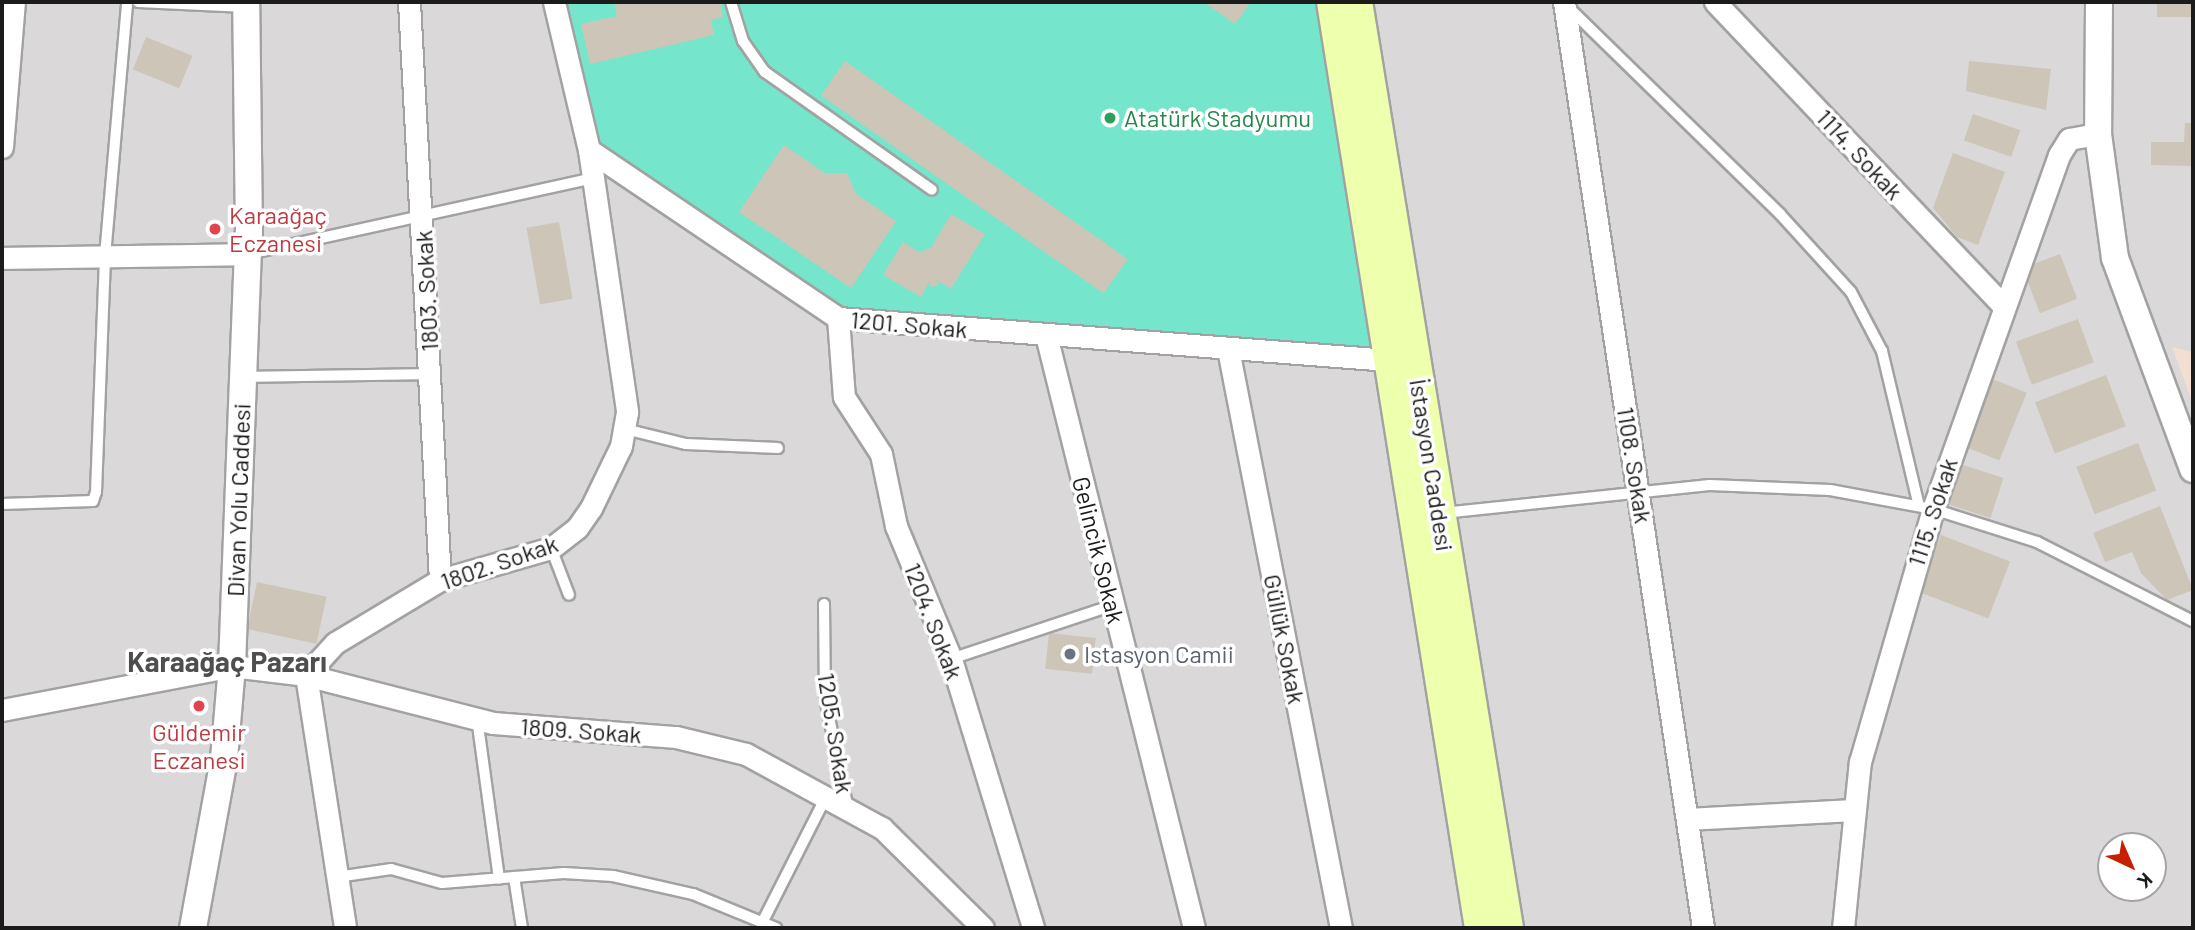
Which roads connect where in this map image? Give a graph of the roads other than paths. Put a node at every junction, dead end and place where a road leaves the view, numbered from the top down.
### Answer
1 (14, 2) edge
2 (127, 2) edge
3 (138, 2) edge
4 (409, 2) edge
5 (554, 2) edge
6 (731, 2) edge
7 (1332, 2) edge
8 (1357, 2) edge
9 (1715, 2) edge
10 (2099, 2) edge
11 (1565, 3) edge
12 (246, 4) edge
13 (6, 42) edge
14 (2098, 134) junction
15 (2, 147) edge
16 (589, 150) junction
17 (593, 178) junction
18 (932, 190) dead end
19 (423, 218) junction
20 (248, 254) junction
21 (105, 256) junction
22 (2, 258) edge
23 (2004, 307) junction
24 (838, 318) junction
25 (1046, 335) junction
26 (1228, 349) junction
27 (1389, 360) junction
28 (430, 374) junction
29 (243, 377) junction
30 (625, 429) junction
31 (778, 448) dead end
32 (2193, 469) edge
33 (1639, 490) junction
34 (2, 504) edge
35 (1926, 507) junction
36 (1440, 514) junction
37 (551, 548) junction
38 (440, 580) junction
39 (569, 595) dead end
40 (824, 604) dead end
41 (1113, 605) junction
42 (2193, 621) edge
43 (951, 659) junction
44 (232, 666) junction
45 (306, 675) junction
46 (2, 710) edge
47 (477, 718) junction
48 (828, 794) junction
49 (847, 804) junction
50 (1852, 810) junction
51 (1688, 819) junction
52 (337, 877) junction
53 (514, 877) junction
54 (499, 878) junction
55 (763, 921) junction
56 (193, 928) edge
57 (345, 928) edge
58 (522, 928) edge
59 (776, 928) edge
60 (982, 928) edge
61 (1033, 928) edge
62 (1194, 928) edge
63 (1341, 928) edge
64 (1480, 928) edge
65 (1508, 928) edge
66 (1703, 928) edge
67 (1843, 928) edge

1 - 13 street
2 - 21 lane
3 - 12 lane
4 - 19 street, 1803. Sokak
5 - 16 street
6 - 18 lane
7 - 27 main road, İstasyon Caddesi
8 - 36 main road, İstasyon Caddesi
9 - 23 street, 1114. Sokak
10 - 14 street
11 - 33 street, 1108. Sokak
11 - 35 lane
12 - 20 street, Divan Yolu Caddesi
13 - 15 street
14 - 23 street, 1115. Sokak
14 - 32 street
16 - 17 street
16 - 24 street, 1201. Sokak
17 - 19 lane
17 - 30 street
19 - 20 lane
19 - 28 street, 1803. Sokak
20 - 21 street
20 - 29 street, Divan Yolu Caddesi
21 - 22 street
21 - 34 lane
23 - 35 street, 1115. Sokak
24 - 25 street, 1201. Sokak
24 - 43 street, 1204. Sokak
25 - 26 street, 1201. Sokak
25 - 41 street, Gelincik Sokak
26 - 27 street, 1201. Sokak
26 - 63 street, Güllük Sokak
27 - 64 main road, İstasyon Caddesi
28 - 29 lane
28 - 38 street, 1803. Sokak
29 - 44 street, Divan Yolu Caddesi
30 - 31 lane
30 - 37 street, 1802. Sokak
33 - 35 lane
33 - 36 lane
33 - 51 street, 1108. Sokak
35 - 42 lane
35 - 50 street, 1115. Sokak
36 - 65 main road, İstasyon Caddesi
37 - 38 street, 1802. Sokak
37 - 39 lane
38 - 45 street, 1802. Sokak
40 - 49 lane, 1205. Sokak
41 - 43 lane
41 - 62 street, Gelincik Sokak
43 - 61 street, 1204. Sokak
44 - 45 street
44 - 46 street
44 - 56 street, Divan Yolu Caddesi
45 - 47 street, 1809. Sokak
45 - 52 street
47 - 48 street, 1809. Sokak
47 - 54 lane
48 - 49 street, 1809. Sokak
48 - 55 lane
49 - 60 street, 1205. Sokak
50 - 51 street
50 - 67 street, 1115. Sokak
51 - 66 street, 1108. Sokak
52 - 54 lane
52 - 57 street
53 - 54 lane
53 - 55 lane
53 - 58 lane
55 - 59 lane

